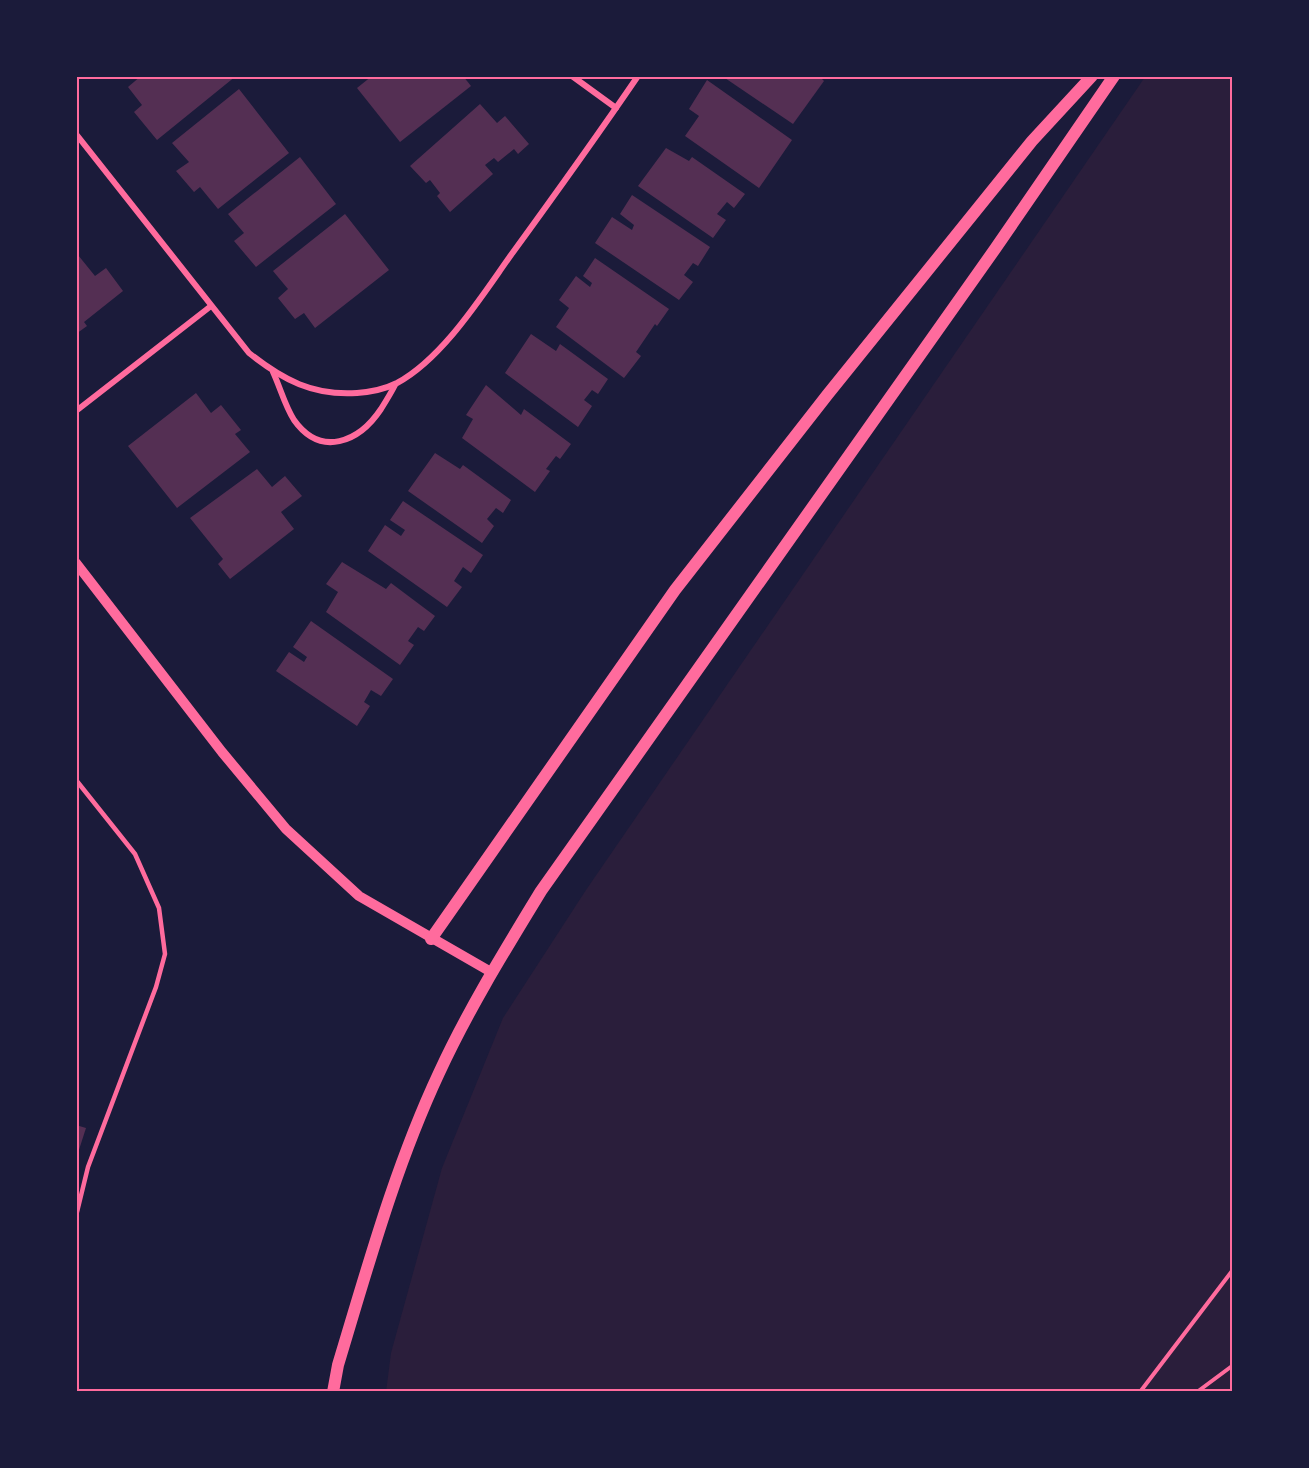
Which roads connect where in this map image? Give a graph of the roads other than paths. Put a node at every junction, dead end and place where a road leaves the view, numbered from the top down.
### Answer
1 (572, 76) edge
2 (638, 76) edge
3 (1092, 76) edge
4 (1114, 76) edge
5 (616, 108) junction
6 (76, 134) edge
7 (211, 306) junction
8 (273, 372) junction
9 (396, 384) junction
10 (76, 411) edge
11 (76, 563) edge
12 (76, 780) edge
13 (431, 939) junction
14 (491, 972) junction
15 (76, 1216) edge
16 (333, 1392) edge

1 - 5 street
2 - 5 street
3 - 13 main road
4 - 14 main road
5 - 9 street
6 - 7 street
7 - 8 street
7 - 10 street
8 - 9 street
8 - 9 street
11 - 13 street
12 - 15 lane
13 - 14 street
14 - 16 main road

